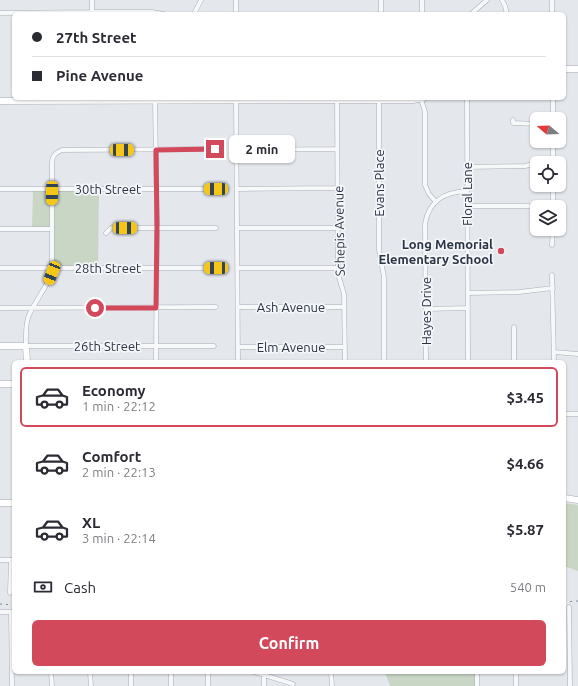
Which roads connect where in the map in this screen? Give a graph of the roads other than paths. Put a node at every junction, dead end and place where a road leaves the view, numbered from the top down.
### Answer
1 (92, 0) edge
2 (201, 0) edge
3 (236, 0) edge
4 (381, 0) edge
5 (422, 0) edge
6 (478, 0) edge
7 (487, 0) edge
8 (502, 0) edge
9 (552, 0) edge
10 (482, 5) junction
11 (92, 12) edge
12 (195, 12) edge
13 (236, 12) edge
14 (381, 12) edge
15 (422, 12) edge
16 (473, 12) edge
17 (508, 12) edge
18 (552, 12) edge
19 (0, 13) edge
20 (12, 13) edge
21 (566, 69) edge
22 (578, 69) edge
23 (0, 100) edge
24 (12, 100) edge
25 (155, 100) edge
26 (236, 100) edge
27 (337, 100) joint
28 (379, 100) joint
29 (422, 100) edge
30 (467, 100) edge
31 (553, 100) edge
32 (553, 112) edge
33 (513, 120) dead end
34 (530, 124) edge
35 (215, 149) dead end
36 (156, 150) junction
37 (236, 150) junction
38 (337, 150) junction
39 (530, 165) edge
40 (467, 167) junction
41 (157, 188) junction
42 (338, 188) junction
43 (0, 189) edge
44 (52, 189) junction
45 (216, 189) dead end
46 (237, 189) junction
47 (467, 191) junction
48 (436, 202) junction
49 (468, 206) junction
50 (529, 206) dead end
51 (157, 228) junction
52 (216, 228) dead end
53 (237, 228) junction
54 (338, 228) junction
55 (0, 229) edge
56 (52, 229) junction
57 (106, 233) dead end
58 (552, 236) edge
59 (552, 246) dead end
60 (0, 268) edge
61 (157, 268) junction
62 (216, 268) dead end
63 (237, 268) junction
64 (338, 268) junction
65 (52, 269) junction
66 (552, 275) dead end
67 (553, 288) junction
68 (468, 293) junction
69 (216, 307) dead end
70 (238, 307) junction
71 (344, 307) junction
72 (0, 308) edge
73 (33, 308) junction
74 (156, 308) junction
75 (468, 308) junction
76 (426, 309) junction
77 (514, 328) dead end
78 (0, 346) edge
79 (26, 346) junction
80 (156, 346) junction
81 (214, 346) dead end
82 (238, 347) junction
83 (344, 347) junction
84 (554, 352) junction
85 (578, 354) edge
86 (27, 360) edge
87 (156, 360) edge
88 (238, 360) edge
89 (345, 360) edge
90 (384, 360) edge
91 (426, 360) edge
92 (468, 360) edge
93 (514, 360) edge
94 (554, 360) edge
95 (0, 384) edge
96 (12, 384) edge
97 (566, 414) edge
98 (578, 414) edge
99 (566, 498) edge
100 (578, 500) edge
101 (0, 503) edge
102 (12, 503) edge
103 (0, 560) edge
104 (12, 560) edge
105 (10, 593) dead end
106 (569, 607) dead end
107 (0, 612) edge
108 (12, 612) edge
109 (51, 674) edge
110 (90, 674) edge
111 (131, 674) edge
112 (170, 674) edge
113 (208, 674) edge
114 (261, 674) edge
115 (331, 674) edge
116 (477, 674) edge
117 (516, 674) edge
118 (264, 675) junction
119 (293, 684) dead end
120 (12, 686) edge
121 (52, 686) edge
122 (90, 686) edge
123 (131, 686) edge
124 (171, 686) edge
125 (208, 686) edge
126 (264, 686) edge
127 (332, 686) edge
128 (477, 686) edge
129 (516, 686) edge
130 (570, 686) edge

1 - 11 street
2 - 12 street
3 - 13 street
4 - 14 street
5 - 15 street
6 - 10 street
7 - 10 street
8 - 17 street
9 - 18 street
10 - 16 street
19 - 20 street
21 - 22 street
23 - 24 street
25 - 36 street
26 - 37 street
27 - 28 street
27 - 38 street, Schepis Avenue
28 - 90 street, Evans Place
29 - 48 street
30 - 40 street, Floral Lane
31 - 32 street
33 - 34 street
35 - 36 street
36 - 41 street
36 - 44 street
37 - 38 street
37 - 46 street
38 - 42 street, Schepis Avenue
39 - 40 street
40 - 47 street, Floral Lane
41 - 44 street, 30th Street
41 - 45 street, 30th Street
41 - 51 street
42 - 46 street
42 - 54 street, Schepis Avenue
43 - 44 street, 30th Street
44 - 56 street
46 - 53 street
47 - 48 street
47 - 49 street, Floral Lane
48 - 76 street, Hayes Drive
49 - 50 street
49 - 68 street, Floral Lane
51 - 52 street
51 - 57 street
51 - 61 street
53 - 54 street
53 - 63 street
54 - 64 street, Schepis Avenue
55 - 56 street
56 - 65 street
58 - 59 street
60 - 65 street, 28th Street
61 - 62 street, 28th Street
61 - 65 street, 28th Street
61 - 74 street
63 - 64 street
63 - 70 street
64 - 71 street, Schepis Avenue
65 - 73 street
66 - 67 street
67 - 68 street
67 - 84 street
68 - 75 street, Floral Lane
69 - 74 street
70 - 71 street, Ash Avenue
70 - 82 street
71 - 83 street, Schepis Avenue
72 - 73 street
73 - 74 street
73 - 79 street
74 - 80 street
75 - 76 street
75 - 92 street, Floral Lane
76 - 91 street, Hayes Drive
77 - 93 street
78 - 79 street, 26th Street
79 - 80 street, 26th Street
79 - 86 street
80 - 81 street, 26th Street
80 - 87 street
82 - 83 street, Elm Avenue
82 - 88 street
83 - 89 street, Schepis Avenue
84 - 85 street
84 - 94 street
95 - 96 street
97 - 98 street
99 - 100 street
101 - 102 street
103 - 104 street
104 - 105 street
106 - 130 street
107 - 108 street
108 - 120 street
109 - 121 street
110 - 122 street
111 - 123 street
112 - 124 street
113 - 125 street
114 - 118 street
115 - 127 street
116 - 128 street
117 - 129 street
118 - 119 street
118 - 126 street

